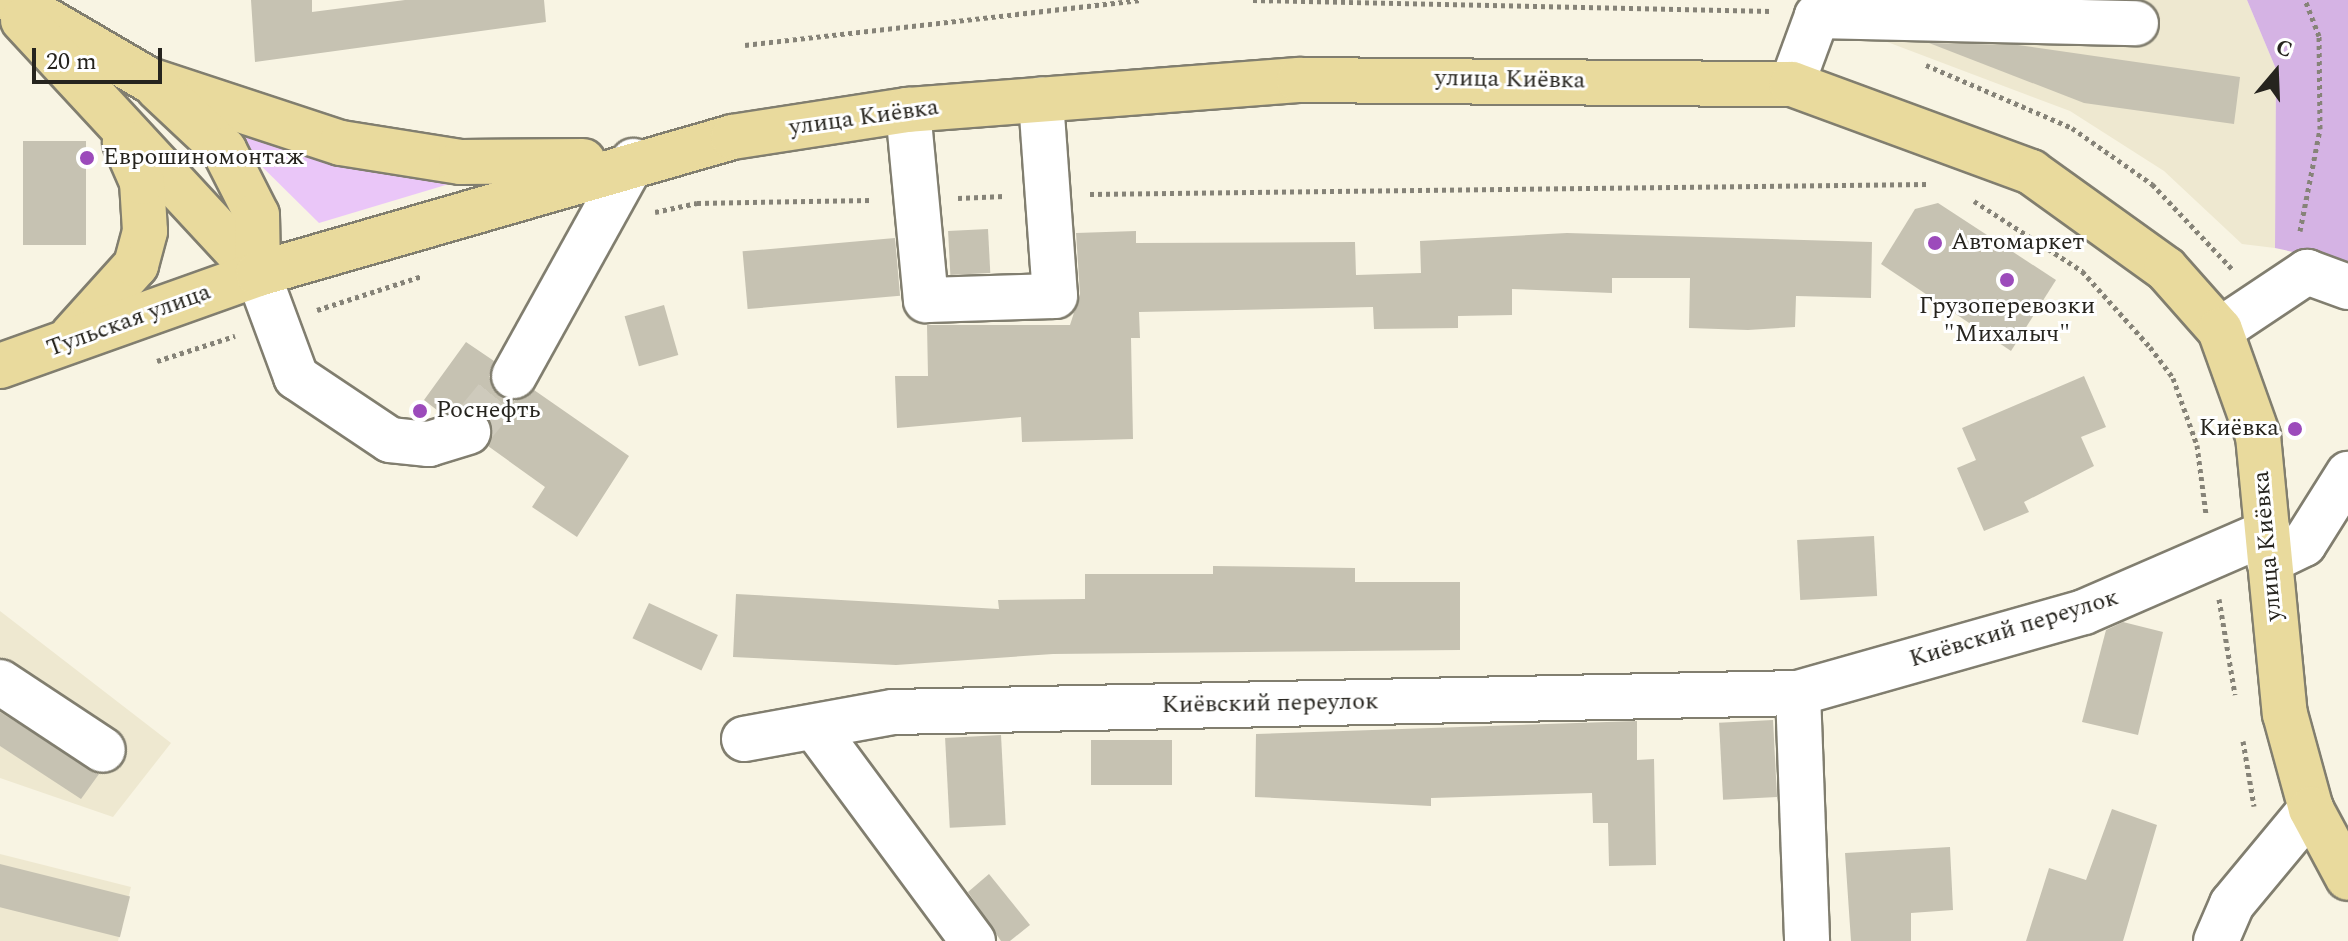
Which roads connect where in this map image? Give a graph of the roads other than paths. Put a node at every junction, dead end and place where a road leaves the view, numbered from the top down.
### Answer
1 (6, 0) edge
2 (12, 0) edge
3 (1826, 8) edge
4 (2136, 23) dead end
5 (149, 80) junction
6 (1792, 84) junction
7 (1041, 99) junction
8 (908, 110) junction
9 (121, 133) junction
10 (633, 161) junction
11 (258, 274) junction
12 (2348, 287) edge
13 (2220, 330) junction
14 (62, 345) junction
15 (0, 366) edge
16 (514, 376) tunnel mouth
17 (468, 432) tunnel mouth
18 (2348, 474) edge
19 (2269, 547) junction
20 (0, 682) edge
21 (1798, 693) junction
22 (816, 729) junction
23 (744, 739) dead end
24 (103, 750) dead end
25 (2311, 809) junction
26 (2348, 878) edge
27 (973, 941) edge
28 (1807, 941) edge
29 (2216, 941) edge

1 - 9 main road
2 - 5 main road
3 - 4 street
3 - 6 street
5 - 10 main road
5 - 11 main road
6 - 7 main road, улица Киёвка
6 - 13 main road, улица Киёвка
7 - 8 main road, улица Киёвка
7 - 8 street
8 - 10 main road, улица Киёвка
9 - 11 main road
9 - 14 main road
10 - 11 main road, улица Киёвка
10 - 16 street
11 - 14 main road, Тульская улица
11 - 17 street
12 - 13 street
13 - 19 main road, улица Киёвка
14 - 15 main road, Тульская улица
18 - 19 street, Киёвский переулок
19 - 21 street, Киёвский переулок
19 - 25 main road, улица Киёвка
20 - 24 street
21 - 22 street, Киёвский переулок
21 - 28 street
22 - 23 street, Киёвский переулок
22 - 27 street
25 - 26 main road, улица Киёвка
25 - 29 street

